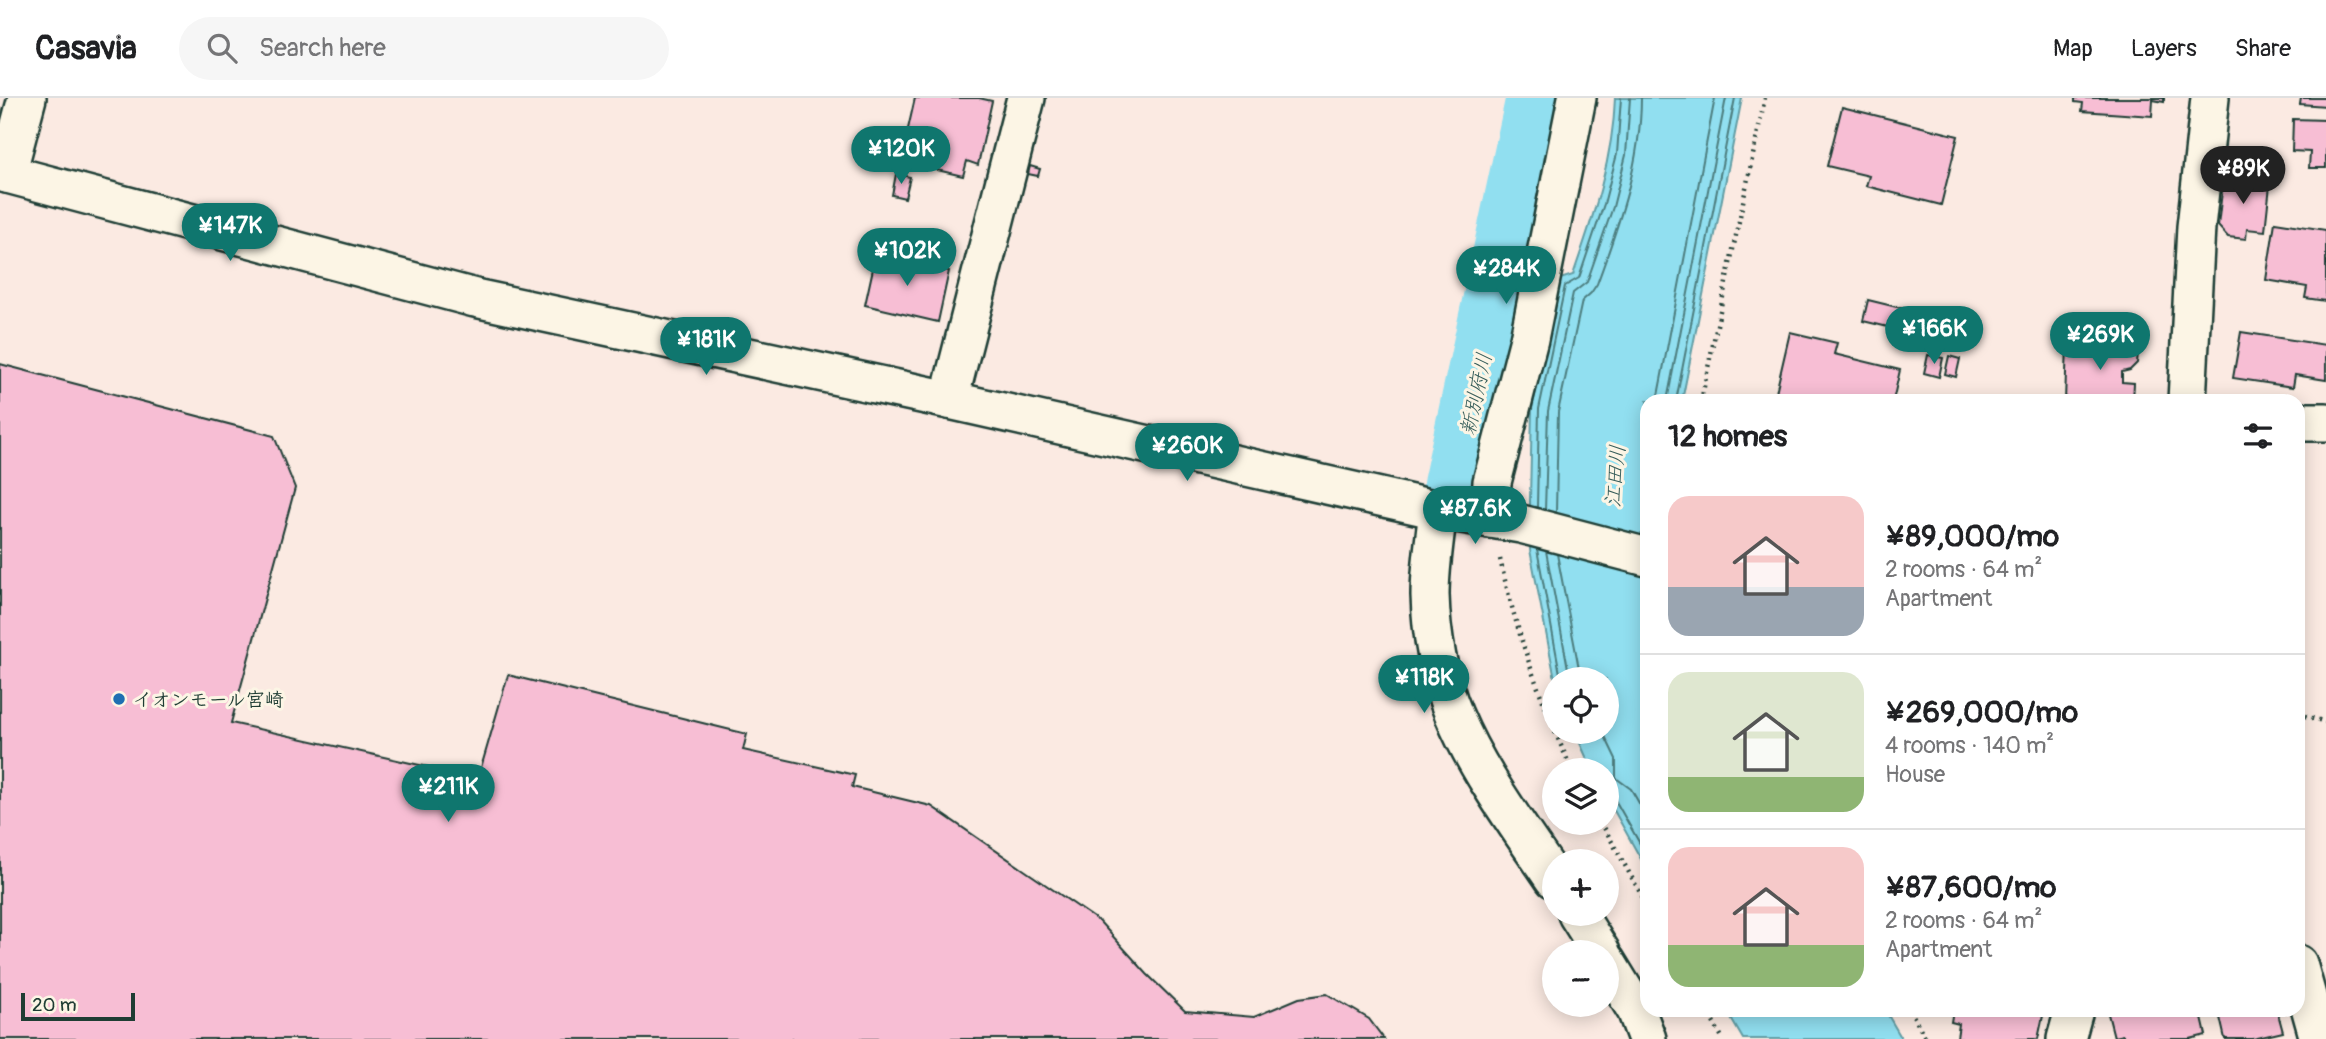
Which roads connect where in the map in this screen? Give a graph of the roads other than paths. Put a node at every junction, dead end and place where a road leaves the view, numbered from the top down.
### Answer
1 (27, 98) edge
2 (1026, 98) edge
3 (1577, 98) edge
4 (2210, 98) edge
5 (4, 173) edge
6 (2187, 394) edge
7 (949, 401) junction
8 (2305, 422) edge
9 (2326, 422) edge
10 (1438, 510) junction
11 (1506, 521) junction
12 (1640, 555) edge
13 (1542, 862) edge
14 (1619, 982) edge
15 (2305, 989) edge
16 (2072, 1017) edge
17 (1647, 1039) edge
18 (2066, 1039) edge
19 (2319, 1039) edge

1 - 5 street
2 - 7 street
3 - 11 street
4 - 6 street
5 - 7 street
7 - 10 street
8 - 9 street
10 - 11 street
10 - 13 street
11 - 12 street
14 - 17 street
15 - 19 street
16 - 18 street

